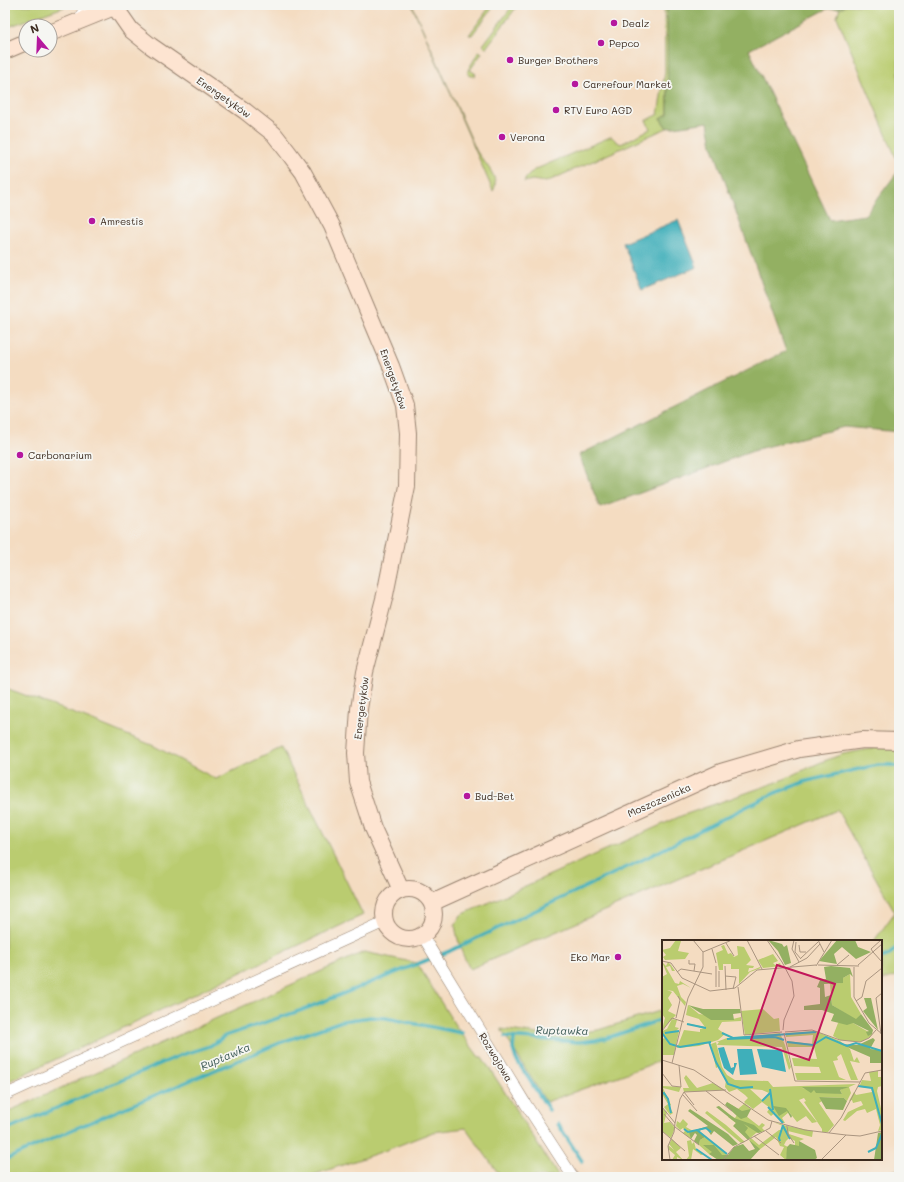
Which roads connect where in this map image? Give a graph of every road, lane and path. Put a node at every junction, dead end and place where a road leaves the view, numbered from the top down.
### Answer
1 (86, 5) edge
2 (116, 6) edge
3 (78, 22) junction
4 (58, 30) edge
5 (18, 45) edge
6 (5, 51) edge
7 (899, 741) edge
8 (401, 890) junction
9 (433, 906) junction
10 (386, 922) junction
11 (426, 941) junction
12 (5, 1096) edge
13 (573, 1177) edge

1 - 3 street
2 - 3 street
2 - 8 street, Energetyków
3 - 4 street
5 - 6 street
7 - 9 street, Moszczenicka
8 - 9 street
8 - 10 street
9 - 11 street
10 - 11 street
10 - 12 street
11 - 13 street, Rozwojowa

